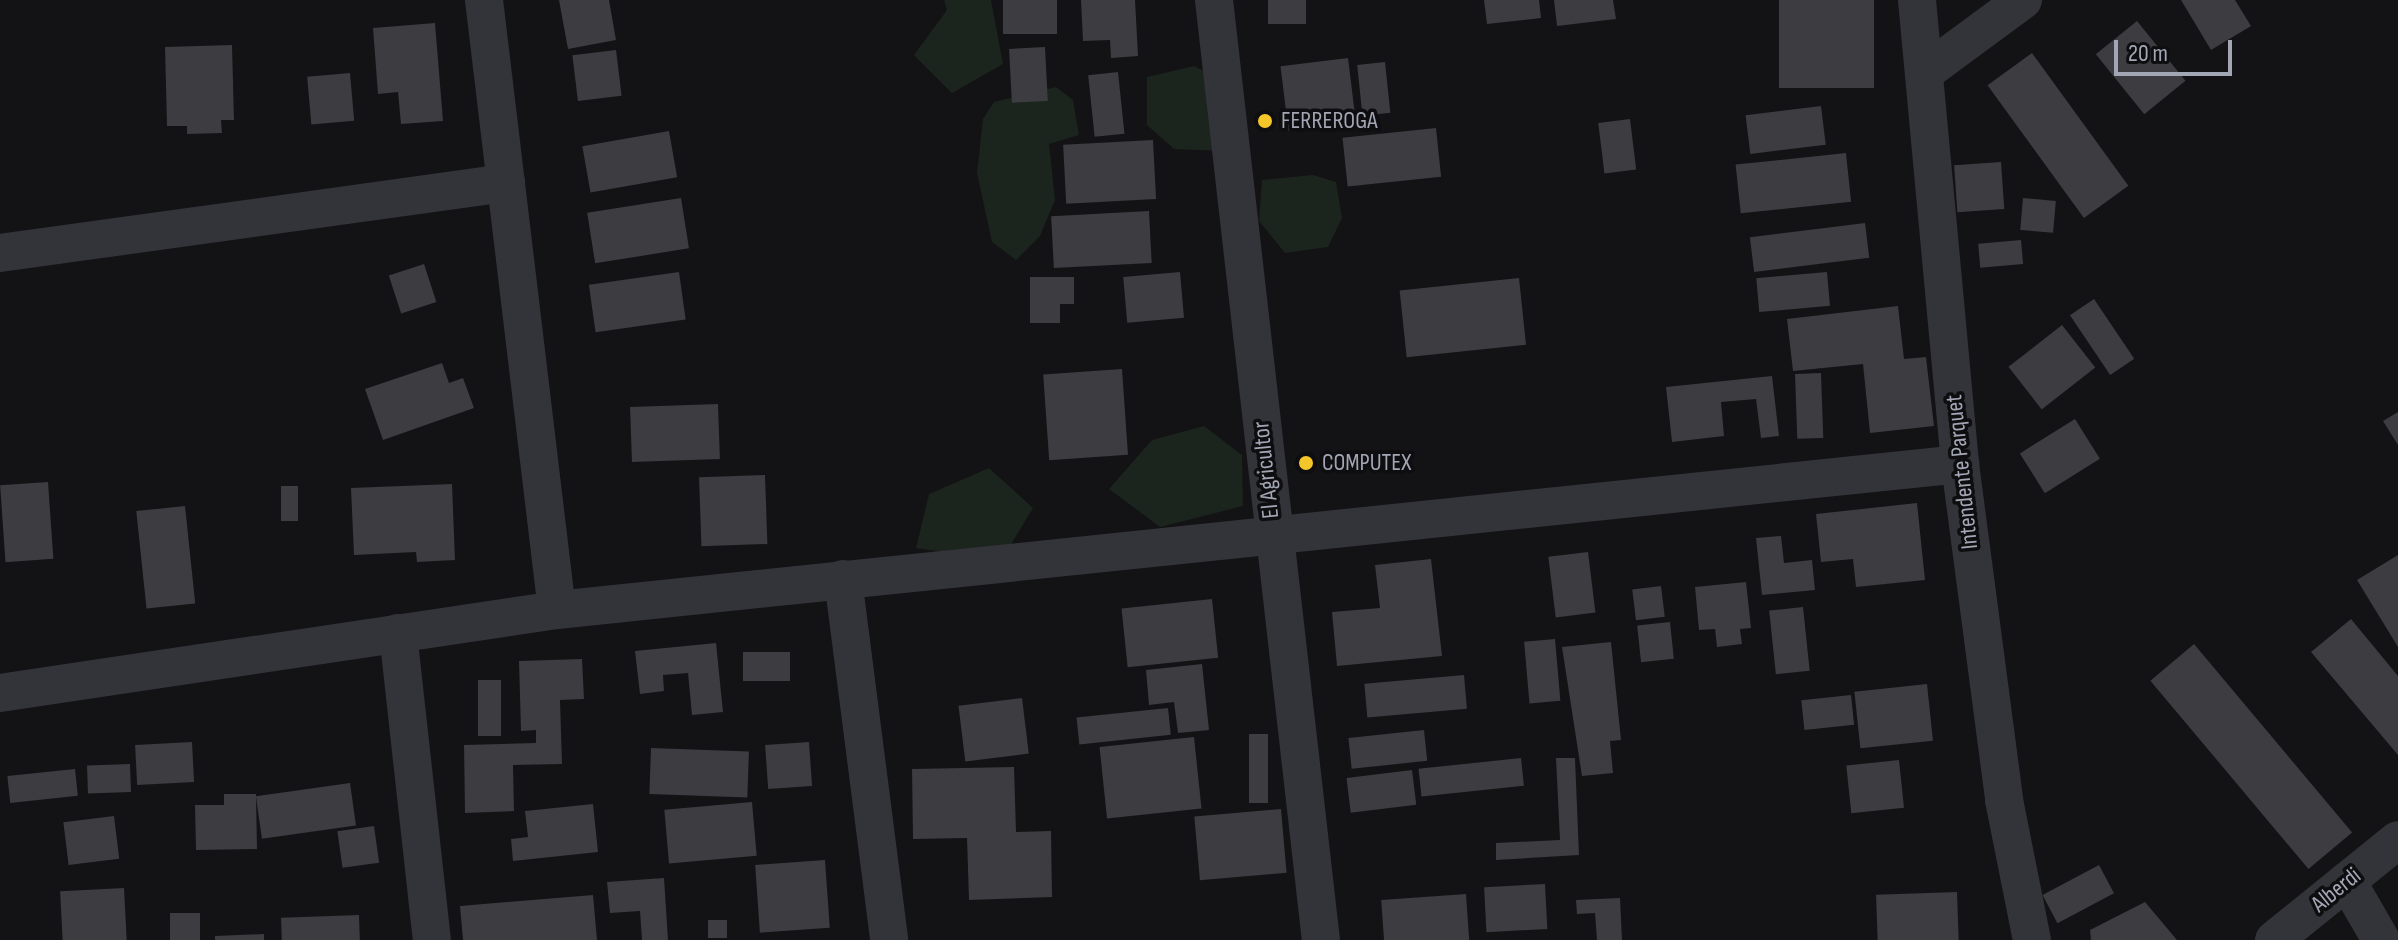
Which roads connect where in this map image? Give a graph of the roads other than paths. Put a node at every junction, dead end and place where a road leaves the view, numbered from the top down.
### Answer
1 (484, 0) edge
2 (1214, 0) edge
3 (1917, 0) edge
4 (2023, 0) edge
5 (1924, 73) junction
6 (506, 183) junction
7 (0, 253) edge
8 (1960, 464) junction
9 (1273, 533) junction
10 (843, 579) junction
11 (557, 610) junction
12 (398, 633) junction
13 (0, 693) edge
14 (2398, 840) edge
15 (2347, 881) junction
16 (432, 940) edge
17 (889, 940) edge
18 (1321, 940) edge
19 (2032, 940) edge
20 (2274, 940) edge
21 (2381, 940) edge

1 - 6 street
2 - 9 street, El Agricultor
3 - 5 street, Intendente Parquet
4 - 5 street
5 - 8 street, Intendente Parquet
6 - 7 street
6 - 11 street
8 - 9 street
8 - 19 street, Intendente Parquet
9 - 10 street
9 - 18 street, El Agricultor
10 - 11 street
10 - 17 street
11 - 12 street
12 - 13 street
12 - 16 street
14 - 15 street, Alberdi
15 - 20 street, Alberdi
15 - 21 street

